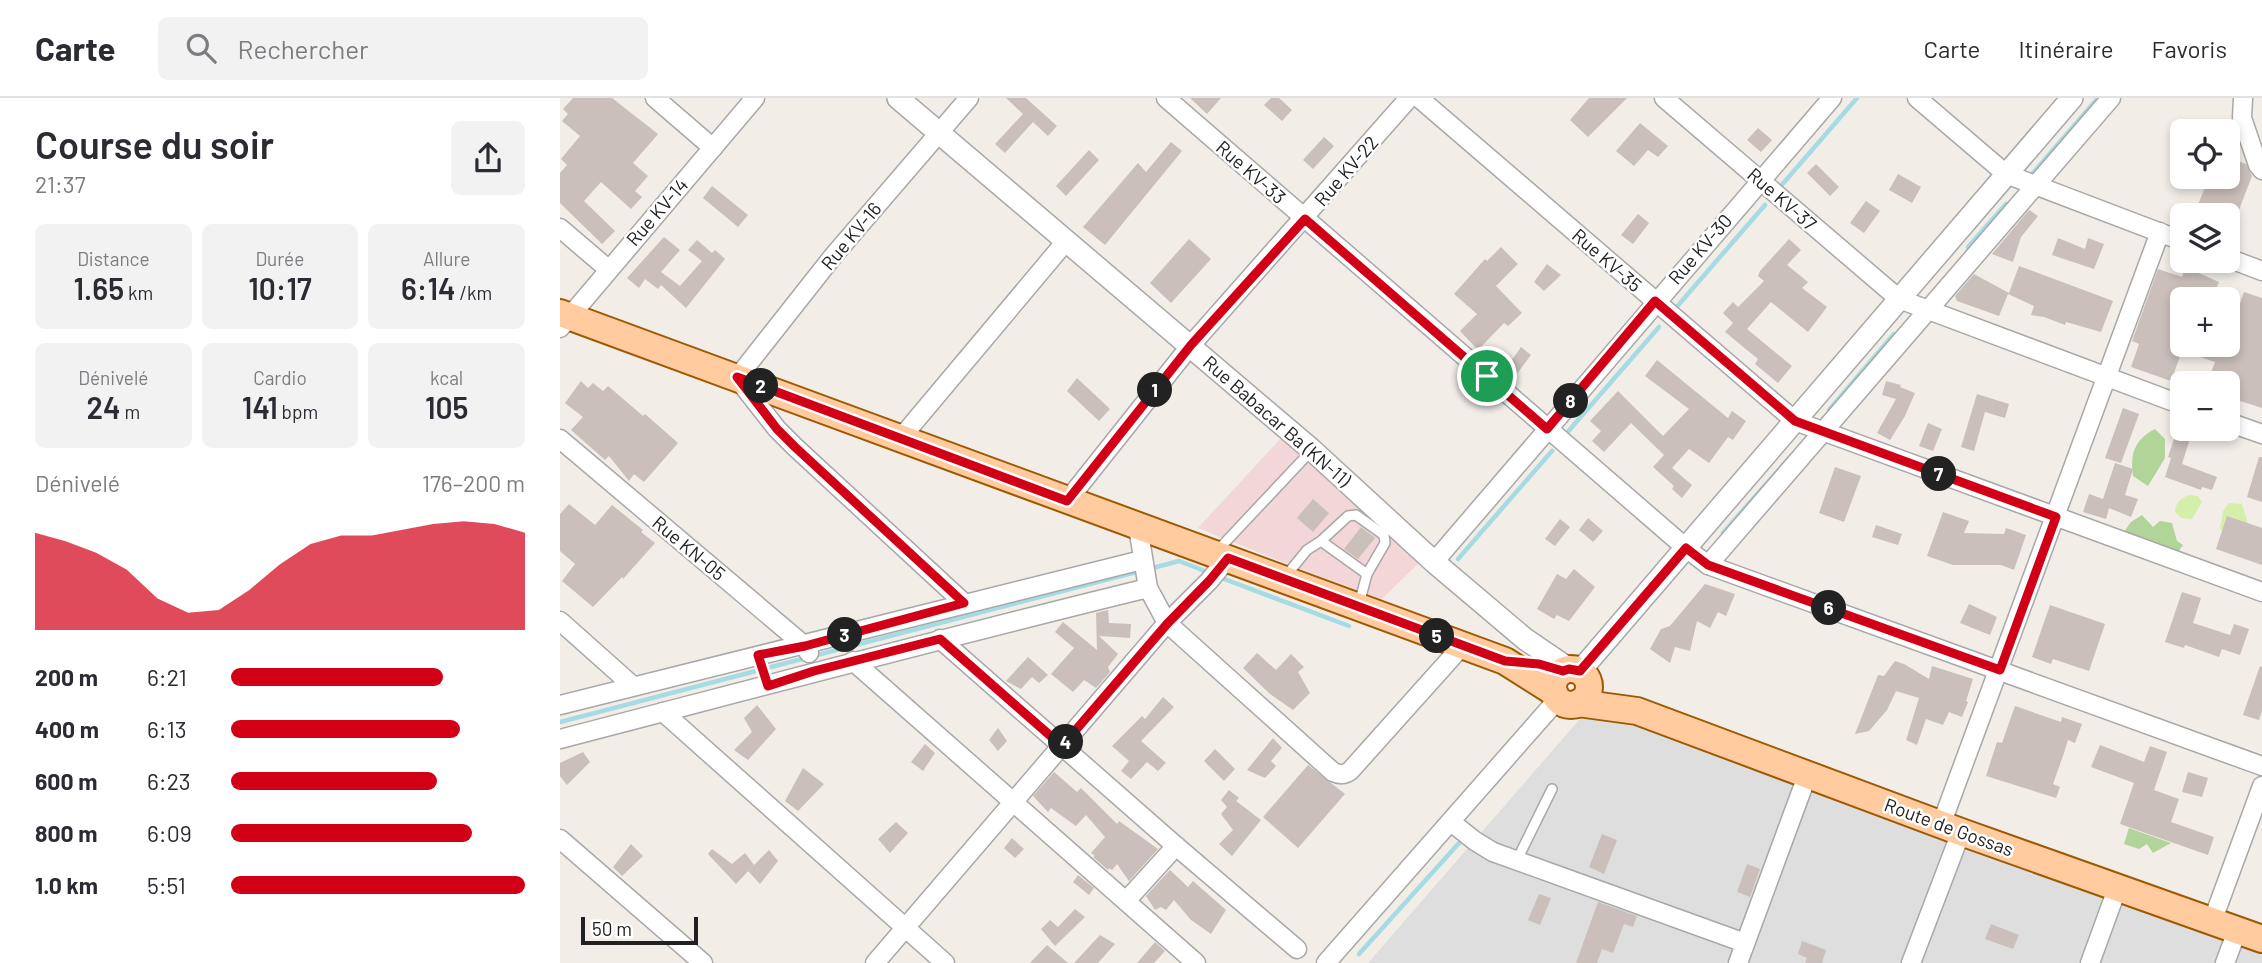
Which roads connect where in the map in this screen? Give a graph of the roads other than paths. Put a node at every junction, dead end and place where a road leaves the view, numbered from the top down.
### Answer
1 (655, 98) edge
2 (755, 98) edge
3 (898, 98) edge
4 (969, 98) edge
5 (1166, 98) edge
6 (1409, 98) edge
7 (1419, 98) edge
8 (1664, 98) edge
9 (1832, 98) edge
10 (1917, 98) edge
11 (2071, 98) edge
12 (2111, 98) edge
13 (2243, 98) edge
14 (938, 133) junction
15 (713, 148) junction
16 (2262, 170) edge
17 (2006, 174) junction
18 (1760, 180) junction
19 (2034, 186) junction
20 (1305, 219) junction
21 (560, 228) edge
22 (2160, 232) junction
23 (2170, 236) edge
24 (1067, 240) junction
25 (2240, 263) edge
26 (608, 269) junction
27 (2262, 271) edge
28 (1899, 299) junction
29 (1655, 301) junction
30 (1927, 311) junction
31 (563, 319) edge
32 (1191, 345) junction
33 (737, 377) junction
34 (2107, 377) junction
35 (2170, 401) edge
36 (1795, 421) junction
37 (2240, 426) edge
38 (1547, 429) junction
39 (1822, 431) junction
40 (2262, 434) edge
41 (560, 439) edge
42 (900, 439) junction
43 (1312, 450) junction
44 (1067, 501) junction
45 (2056, 517) junction
46 (1138, 527) junction
47 (1321, 541) junction
48 (1686, 548) junction
49 (1434, 562) junction
50 (1218, 565) junction
51 (1708, 565) junction
52 (1145, 574) junction
53 (1367, 574) junction
54 (1284, 578) junction
55 (2262, 592) edge
56 (964, 603) junction
57 (1358, 607) junction
58 (560, 621) edge
59 (1167, 624) junction
60 (940, 639) junction
61 (1525, 639) junction
62 (1462, 646) junction
63 (810, 658) junction
64 (853, 661) junction
65 (763, 670) junction
66 (2000, 670) junction
67 (1566, 681) junction
68 (633, 686) junction
69 (560, 705) edge
70 (663, 712) junction
71 (560, 739) edge
72 (1062, 746) junction
73 (2262, 766) edge
74 (1807, 776) junction
75 (2262, 786) edge
76 (1552, 789) dead end
77 (1014, 803) junction
78 (1451, 822) junction
79 (1951, 828) junction
80 (560, 839) edge
81 (1176, 846) junction
82 (1517, 860) junction
83 (2117, 889) junction
84 (1126, 901) junction
85 (2225, 927) junction
86 (905, 928) junction
87 (2262, 939) edge
88 (1745, 943) junction
89 (1297, 949) dead end
90 (703, 963) edge
91 (875, 963) edge
92 (945, 963) edge
93 (1196, 963) edge
94 (1327, 963) edge
95 (1738, 963) edge
96 (1911, 963) edge
97 (2090, 963) edge
98 (2225, 963) edge

1 - 15 street
2 - 15 street, Rue KV-14
3 - 14 street, Rue Babacar Ba (KN-11)
4 - 14 street, Rue KV-16
5 - 20 street, Rue KV-33
6 - 20 street, Rue KV-22
7 - 29 street, Rue KV-35
8 - 18 street, Rue KV-37
9 - 18 street, Rue KV-30
10 - 17 street
11 - 17 street
12 - 19 street
13 - 16 street
14 - 24 street, Rue Babacar Ba (KN-11)
14 - 33 street, Rue KV-16
15 - 26 street, Rue KV-14
17 - 19 street
17 - 28 street
18 - 28 street, Rue KV-37
18 - 29 street, Rue KV-30
19 - 22 street
19 - 30 street
20 - 32 street, Rue KV-22
20 - 38 street, Rue KV-33
21 - 26 street
22 - 23 street
22 - 34 street
24 - 32 street, Rue Babacar Ba (KN-11)
24 - 42 street
25 - 27 street
26 - 31 street, Rue KV-14
28 - 30 street, Rue KV-37
28 - 36 street
29 - 36 street, Rue KV-35
29 - 38 street, Rue KV-30
30 - 34 street, Rue KV-37
30 - 39 street
31 - 33 main road, Route de Gossas
32 - 43 street, Rue Babacar Ba (KN-11)
32 - 44 street, Rue KV-22
33 - 42 main road, Route de Gossas
33 - 56 street
34 - 35 street, Rue KV-37
34 - 45 street
36 - 39 street
36 - 48 street
37 - 40 street
38 - 48 street, Rue KV-33
38 - 49 street, Rue KV-30
39 - 45 street
39 - 51 street
41 - 63 street, Rue KN-05
42 - 44 main road, Route de Gossas
43 - 49 street, Rue Babacar Ba (KN-11)
43 - 50 lane
44 - 46 main road, Route de Gossas
45 - 55 street
45 - 66 street
46 - 50 main road, Route de Gossas
46 - 52 street
47 - 53 lane
47 - 53 lane
47 - 54 lane
48 - 51 street, Rue KV-33
48 - 67 street
49 - 61 street, Rue Babacar Ba (KN-11)
50 - 54 main road, Route de Gossas
50 - 59 street
51 - 66 street, Rue KV-33
52 - 56 street
52 - 59 street
52 - 60 street
53 - 57 lane
54 - 57 main road, Route de Gossas
56 - 63 street
57 - 62 main road, Route de Gossas
58 - 68 street
59 - 62 street
59 - 72 street
60 - 64 street
60 - 72 street
61 - 67 street
61 - 67 street
62 - 67 main road, Route de Gossas
63 - 64 street
63 - 65 street
63 - 65 street
64 - 77 street
65 - 68 street
65 - 70 street
66 - 73 street, Rue KV-33
66 - 79 street
67 - 74 main road, Route de Gossas
67 - 78 street
68 - 69 street
70 - 71 street
70 - 86 street
72 - 77 street
72 - 81 street
74 - 79 main road, Route de Gossas
74 - 88 street
75 - 85 street
76 - 82 lane
77 - 84 street
77 - 86 street
78 - 82 street
78 - 94 street
79 - 83 main road, Route de Gossas
79 - 96 street
80 - 90 street
81 - 84 street
81 - 89 street
82 - 88 street
83 - 85 main road, Route de Gossas
83 - 97 street
84 - 93 street
85 - 87 main road, Route de Gossas
85 - 98 street
86 - 91 street
86 - 92 street
88 - 95 street

